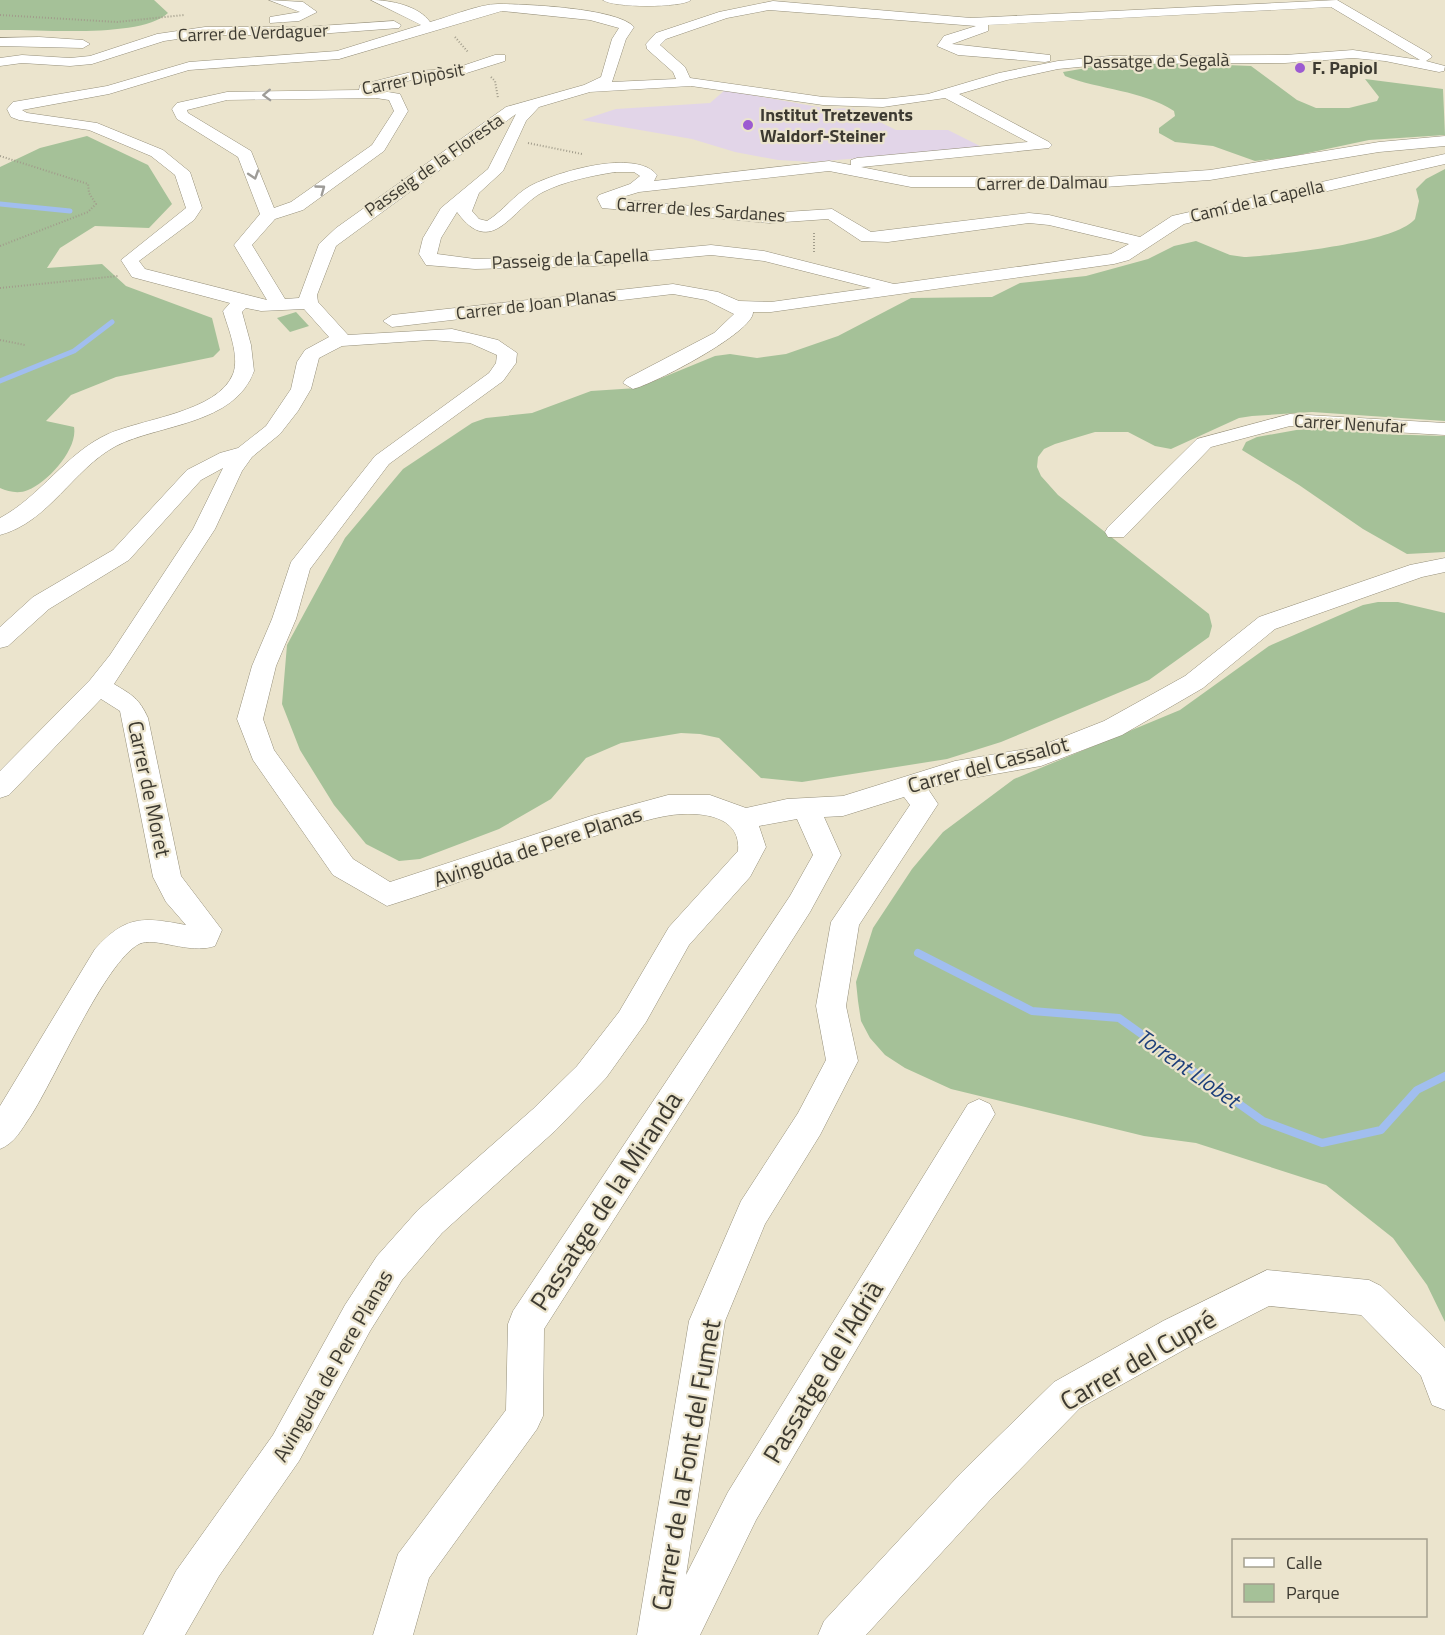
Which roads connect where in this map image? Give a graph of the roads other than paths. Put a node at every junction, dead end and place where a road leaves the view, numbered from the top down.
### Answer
1 (276, 0) edge
2 (378, 0) edge
3 (533, 0) edge
4 (610, 0) edge
5 (798, 0) edge
6 (1107, 0) edge
7 (1330, 2) edge
8 (506, 4) edge
9 (686, 6) edge
10 (757, 8) junction
11 (671, 15) dead end
12 (1013, 20) junction
13 (430, 24) junction
14 (210, 29) junction
15 (0, 42) edge
16 (500, 58) dead end
17 (0, 62) edge
18 (1088, 62) junction
19 (1442, 70) edge
20 (684, 82) junction
21 (589, 88) junction
22 (325, 94) junction
23 (949, 94) junction
24 (534, 103) junction
25 (1445, 141) edge
26 (1445, 159) edge
27 (829, 166) junction
28 (639, 187) junction
29 (472, 190) junction
30 (269, 215) junction
31 (1144, 243) junction
32 (901, 290) junction
33 (243, 301) junction
34 (309, 303) junction
35 (280, 306) junction
36 (738, 306) junction
37 (336, 333) junction
38 (633, 383) dead end
39 (1445, 429) edge
40 (245, 453) junction
41 (0, 528) edge
42 (1116, 532) dead end
43 (1445, 566) edge
44 (0, 640) edge
45 (99, 686) junction
46 (909, 785) junction
47 (0, 788) edge
48 (806, 808) junction
49 (742, 819) junction
50 (979, 1114) dead end
51 (0, 1134) edge
52 (1445, 1392) edge
53 (163, 1635) edge
54 (393, 1635) edge
55 (657, 1635) edge
56 (678, 1635) edge
57 (838, 1635) edge

1 - 14 street
2 - 13 street
3 - 8 street
4 - 9 street
5 - 10 street
6 - 12 street
7 - 12 street
7 - 19 street
8 - 13 street
8 - 21 street, Passeig de la Floresta
9 - 11 street
10 - 12 street
10 - 20 street
12 - 18 street
13 - 14 street, Carrer de Verdaguer
13 - 33 street
14 - 15 street
14 - 17 street, Carrer de Verdaguer
16 - 22 street, Carrer Dipòsit
18 - 19 street, Passatge de Segalà
18 - 23 street, Passatge de Segalà
20 - 21 street, Passatge de Segalà
20 - 23 street, Passatge de Segalà
21 - 24 street, Passeig de la Floresta
30 -> 22 street
22 -> 30 street
23 - 27 street
24 - 29 street, Passeig de la Capella
24 - 34 street, Passeig de la Floresta
25 - 27 street, Carrer de Dalmau
26 - 31 street, Camí de la Capella
27 - 28 street, Carrer de Dalmau
28 - 29 street, Carrer de les Sardanes
28 - 31 street, Carrer de les Sardanes
29 - 32 street, Passeig de la Capella
30 - 35 street
31 - 32 street, Camí de la Capella
32 - 36 street, Carrer de Joan Planas
33 - 35 street
33 - 41 street
34 - 35 street
34 - 37 street
36 - 37 street, Carrer de Joan Planas
36 - 38 street
37 - 40 street
37 - 49 street, Avinguda de Pere Planas
39 - 42 street, Carrer Nenufar
40 - 44 street
40 - 45 street
43 - 46 street, Carrer del Cassalot
45 - 47 street
45 - 51 street, Carrer de Moret
46 - 48 street, Carrer del Cassalot
46 - 55 street, Carrer de la Font del Fumet
48 - 49 street, Carrer del Cassalot
48 - 54 street, Passatge de la Miranda
49 - 53 street, Avinguda de Pere Planas
50 - 56 street, Passatge de l'Adrià
52 - 57 street, Carrer del Cupré

